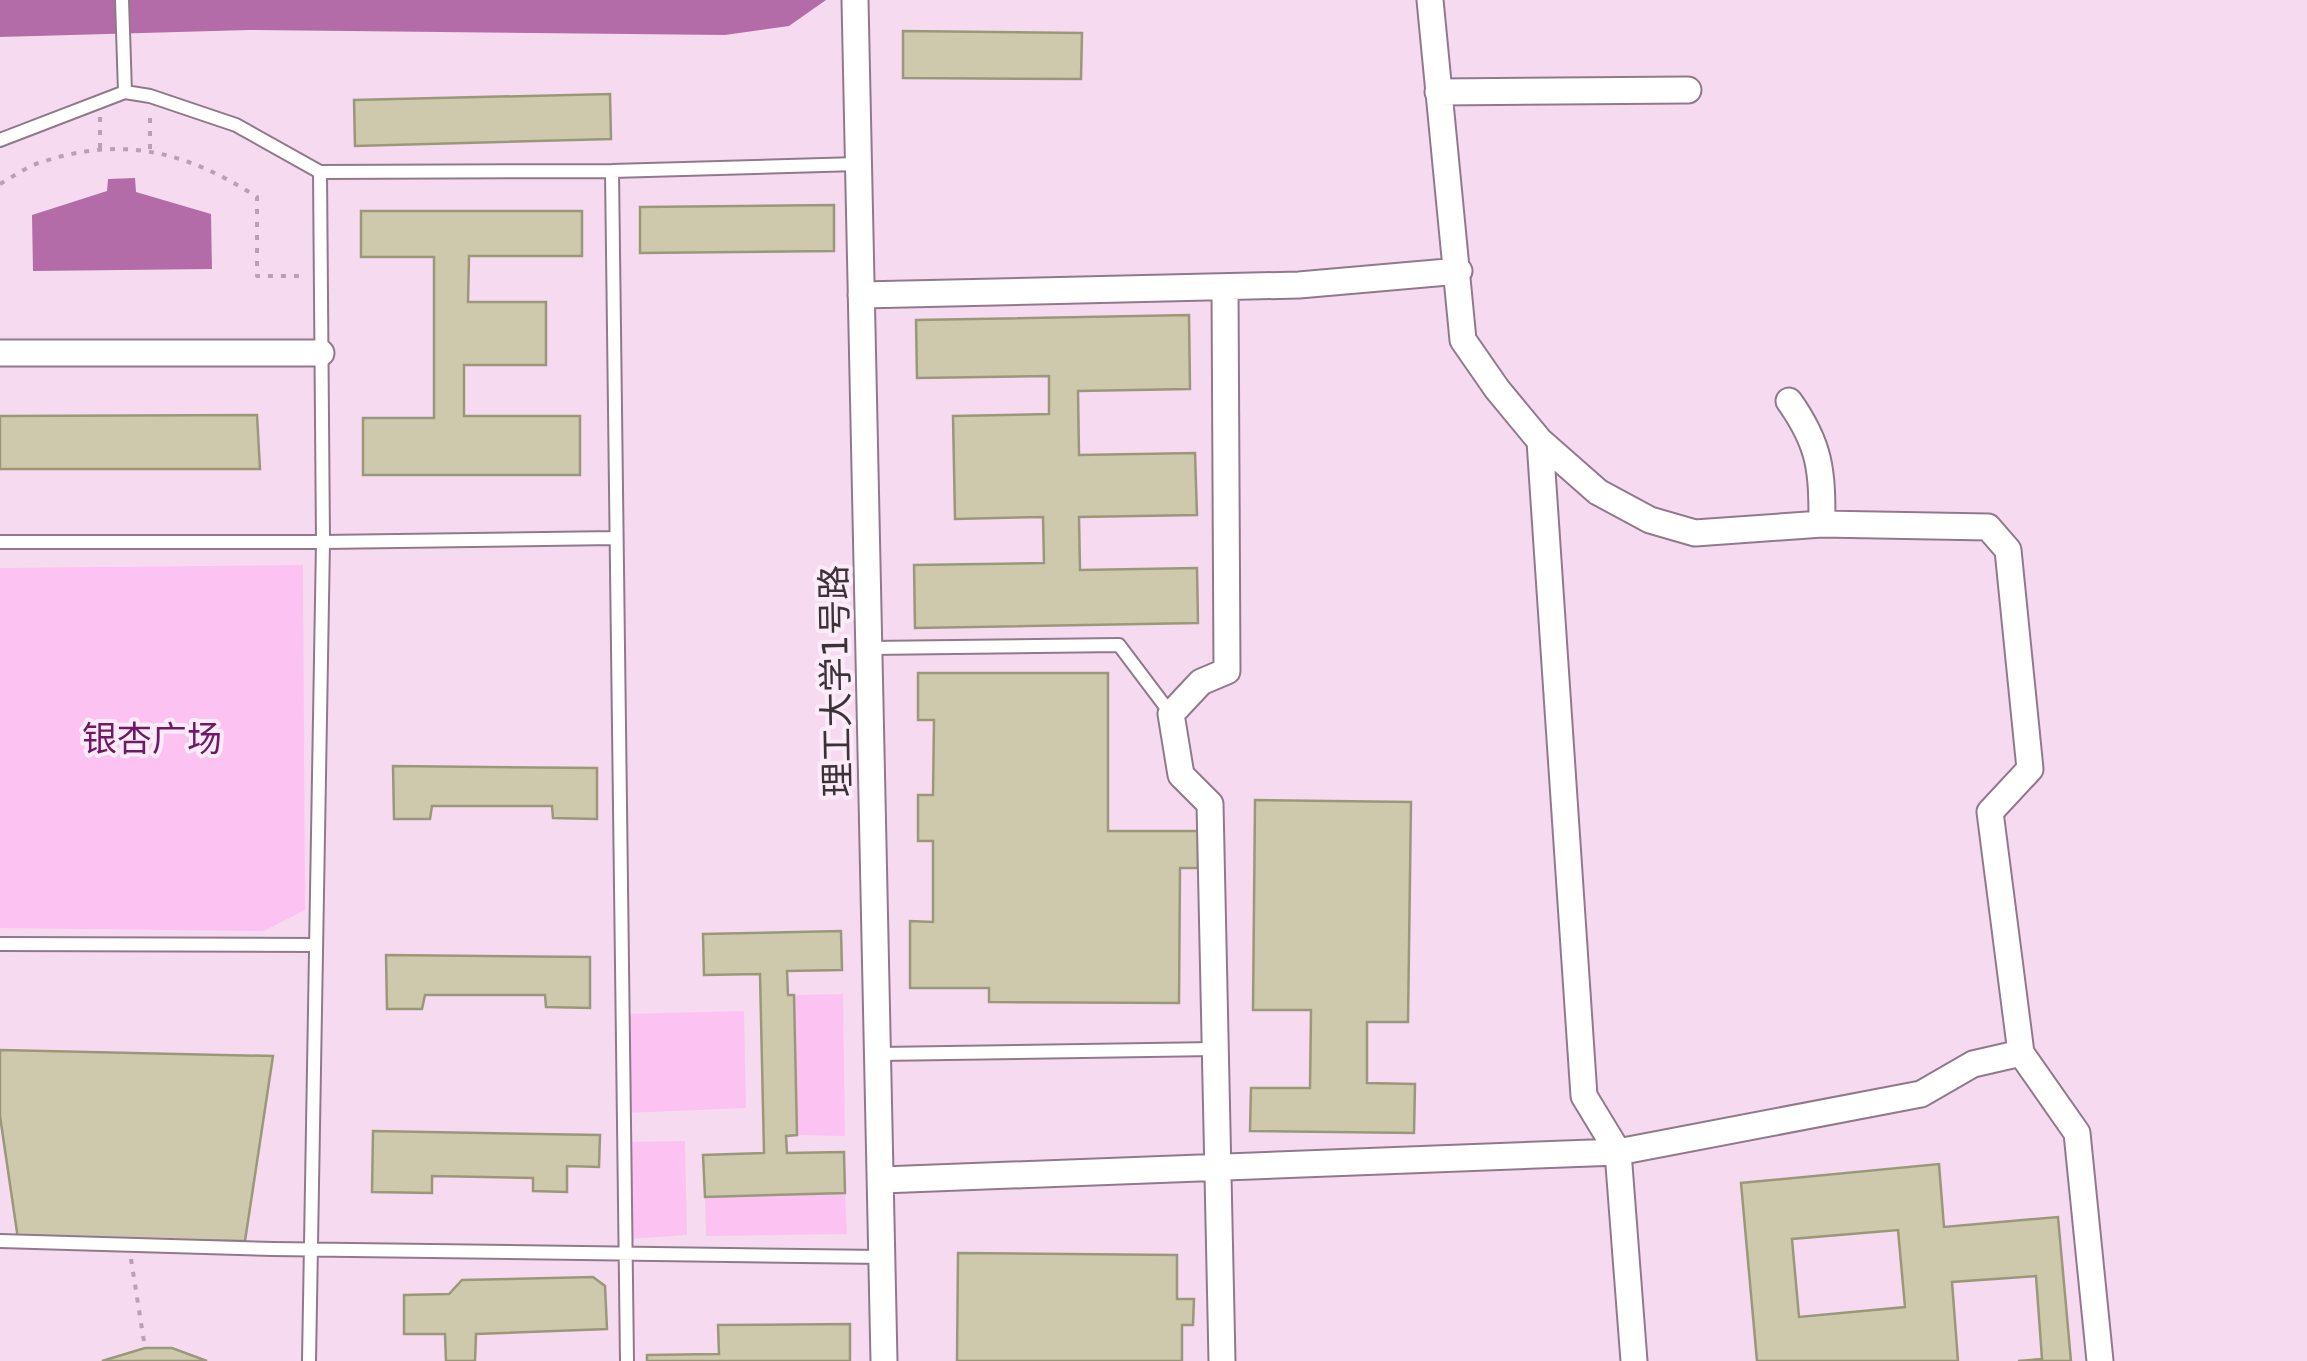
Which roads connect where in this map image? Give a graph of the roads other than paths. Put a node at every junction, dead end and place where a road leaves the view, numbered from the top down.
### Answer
1 (122, 0) edge
2 (1430, 0) edge
3 (855, 11) edge
4 (1688, 90) dead end
5 (125, 92) junction
6 (1438, 92) junction
7 (0, 140) edge
8 (858, 164) junction
9 (612, 171) junction
10 (320, 172) junction
11 (1458, 271) junction
12 (1226, 287) junction
13 (862, 296) junction
14 (0, 353) edge
15 (321, 353) junction
16 (1789, 401) dead end
17 (1540, 441) junction
18 (1822, 524) junction
19 (615, 538) junction
20 (0, 542) edge
21 (322, 542) junction
22 (870, 648) junction
23 (1171, 714) junction
24 (0, 944) edge
25 (315, 945) junction
26 (1216, 1049) junction
27 (2021, 1052) junction
28 (879, 1054) junction
29 (1618, 1152) junction
30 (1218, 1167) junction
31 (882, 1180) junction
32 (0, 1241) edge
33 (309, 1248) junction
34 (627, 1255) junction
35 (883, 1257) junction
36 (309, 1361) edge
37 (627, 1361) edge
38 (884, 1361) edge
39 (1222, 1361) edge
40 (1634, 1361) edge
41 (2100, 1361) edge

1 - 5 lane
2 - 6 street
3 - 8 street, 理工大学1号路
4 - 6 street
5 - 7 lane
5 - 10 lane
6 - 11 street
8 - 9 lane
8 - 13 street, 理工大学1号路
9 - 10 lane
9 - 19 lane
10 - 15 lane
11 - 12 street
11 - 17 street
12 - 13 street
12 - 23 street
13 - 22 street, 理工大学1号路
14 - 15 street
15 - 21 lane
16 - 18 street
17 - 18 street
17 - 29 street
18 - 27 street
19 - 21 lane
19 - 34 lane
20 - 21 lane
21 - 25 lane
22 - 23 lane
22 - 28 street, 理工大学1号路
23 - 26 street
24 - 25 lane
25 - 33 lane
26 - 28 lane
26 - 30 street
27 - 29 street
27 - 41 street
28 - 31 street, 理工大学1号路
29 - 30 street
29 - 40 street
30 - 31 street
30 - 39 street
31 - 35 street, 理工大学1号路
32 - 33 lane
33 - 34 lane
33 - 36 lane
34 - 35 lane
34 - 37 lane
35 - 38 street, 理工大学1号路

